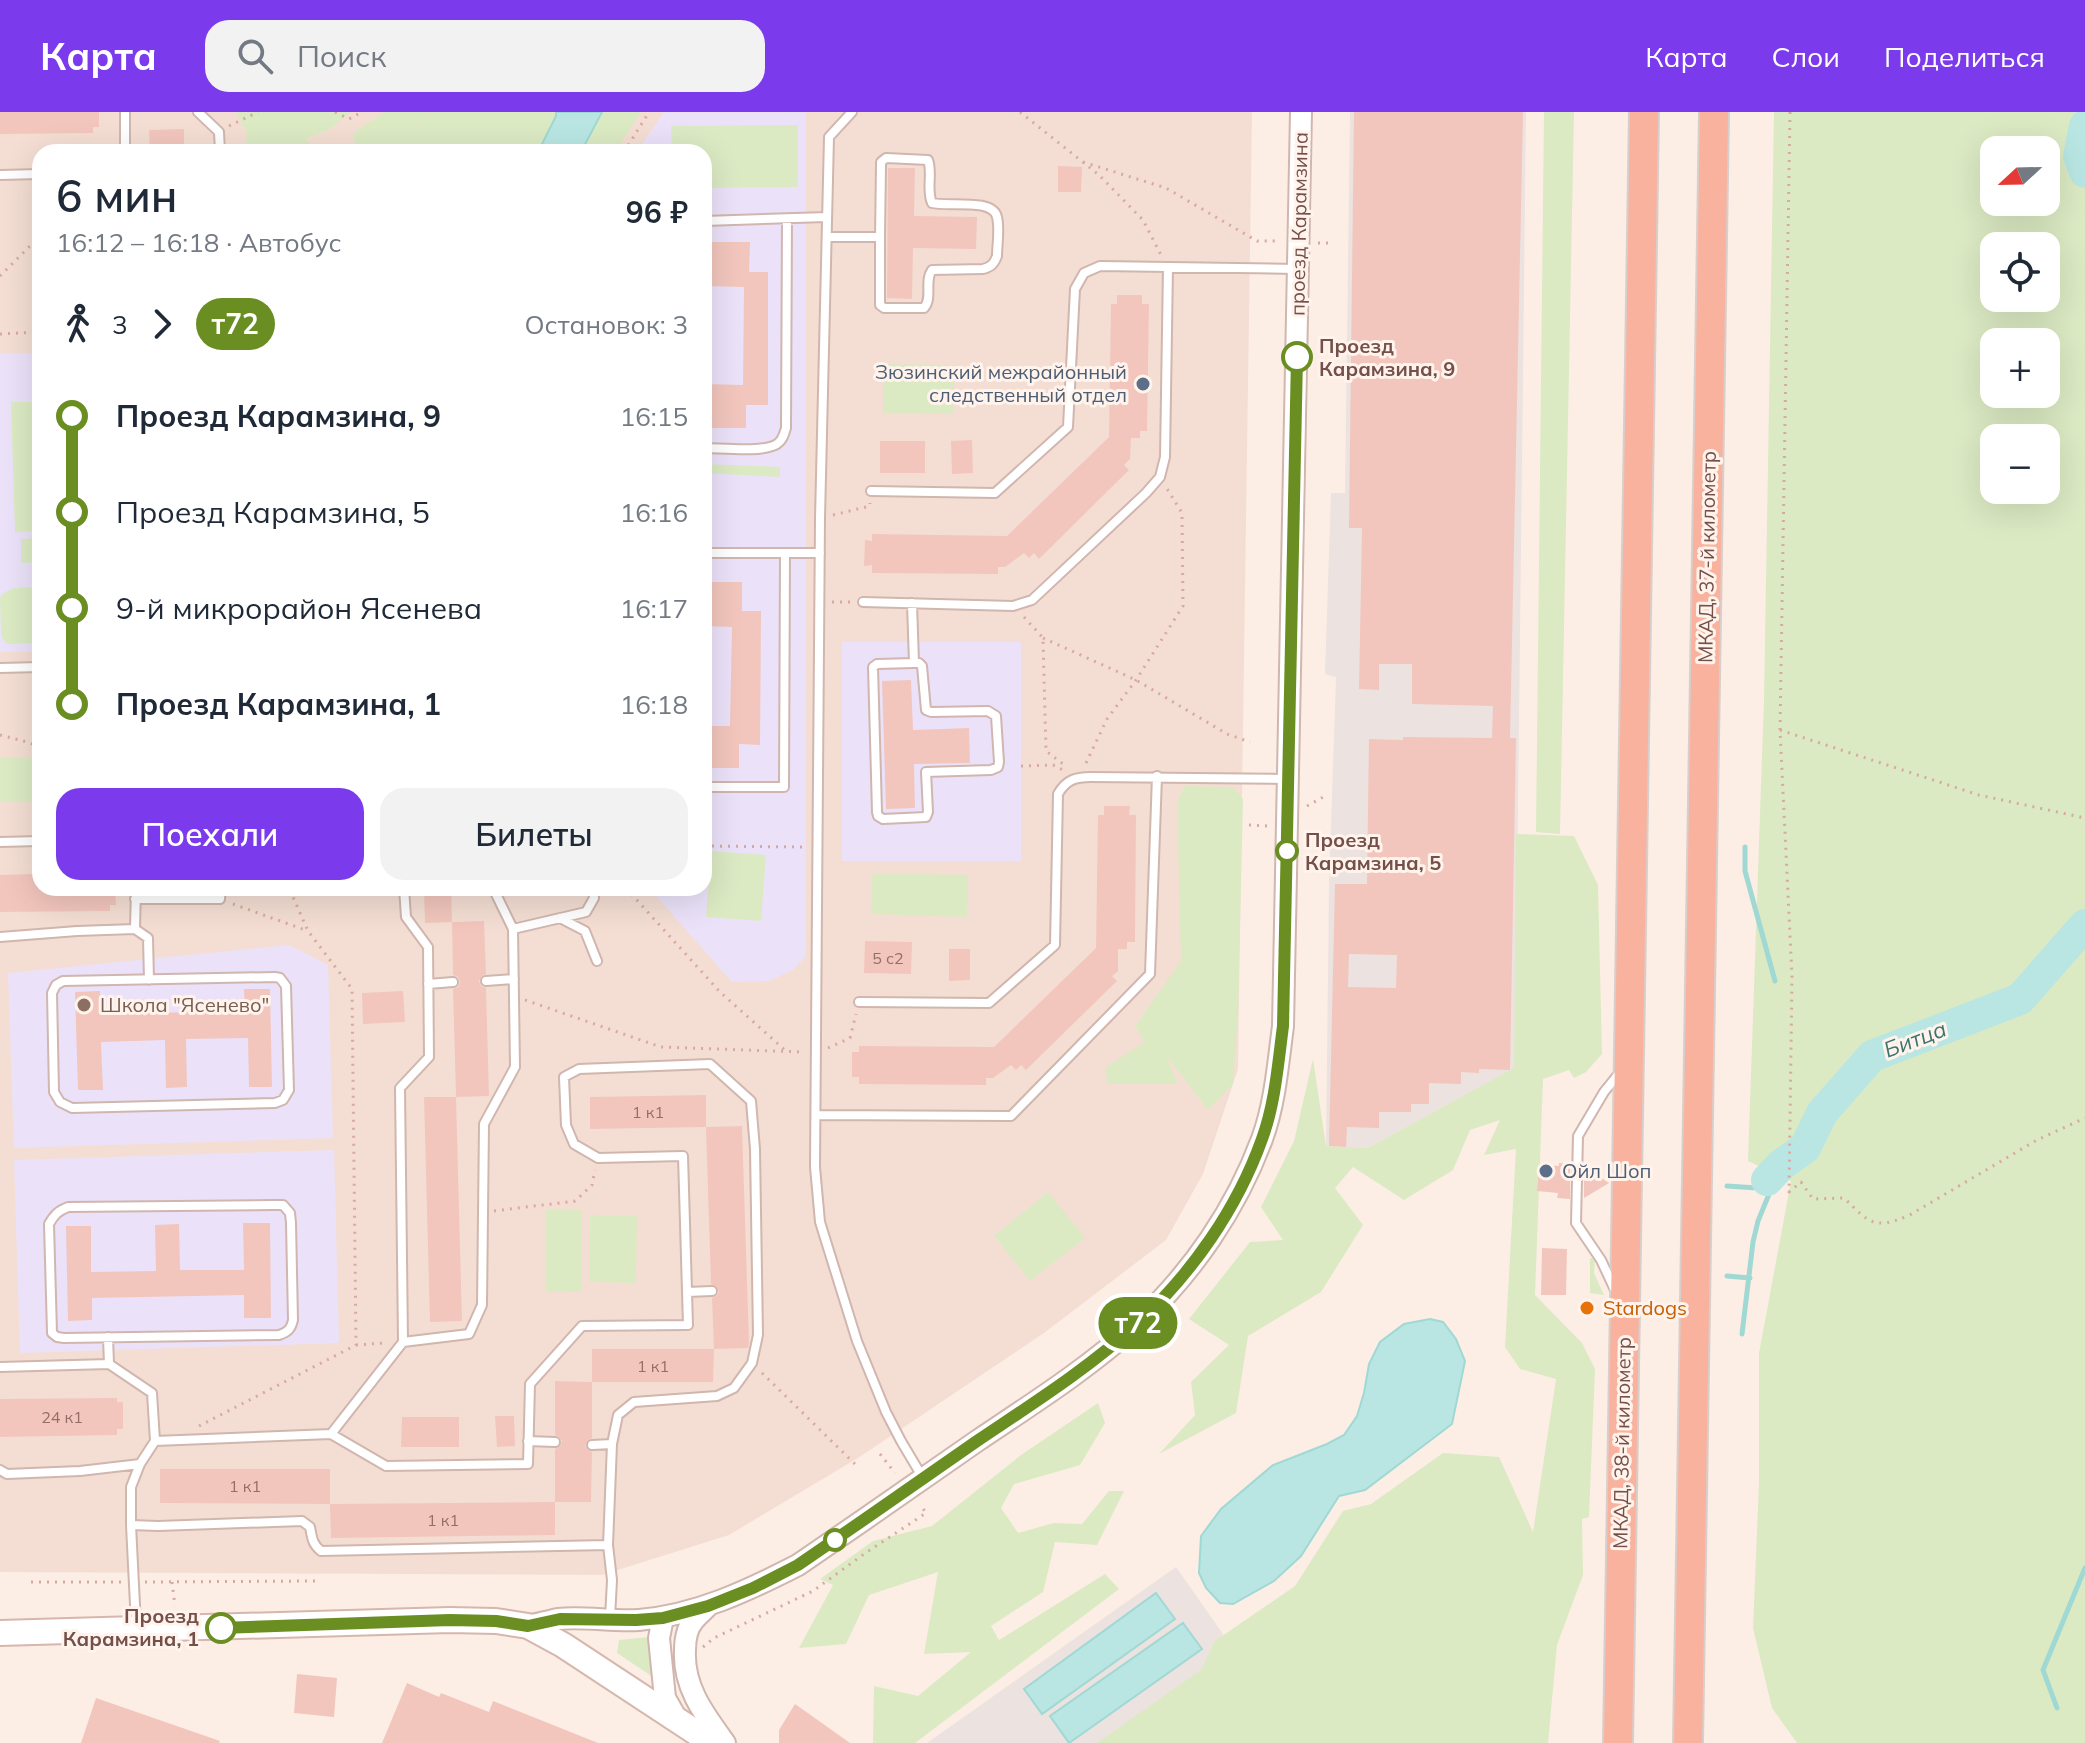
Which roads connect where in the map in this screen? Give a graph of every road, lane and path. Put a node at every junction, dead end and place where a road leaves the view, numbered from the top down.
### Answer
1 (125, 112) edge
2 (198, 112) edge
3 (258, 112) edge
4 (335, 112) edge
5 (362, 112) edge
6 (649, 112) edge
7 (852, 112) edge
8 (1020, 112) edge
9 (1301, 112) edge
10 (1644, 112) edge
11 (1714, 112) edge
12 (1790, 112) edge
13 (239, 120) dead end
14 (125, 144) edge
15 (220, 144) edge
16 (629, 144) edge
17 (1083, 162) junction
18 (32, 174) edge
19 (0, 175) edge
20 (827, 217) junction
21 (787, 219) junction
22 (712, 221) edge
23 (827, 237) junction
24 (880, 237) junction
25 (1257, 241) dead end
26 (32, 244) edge
27 (1168, 267) junction
28 (1298, 269) junction
29 (0, 276) edge
30 (32, 332) edge
31 (0, 334) edge
32 (712, 448) edge
33 (1160, 477) junction
34 (871, 491) joint
35 (820, 518) junction
36 (712, 553) edge
37 (785, 553) junction
38 (820, 553) junction
39 (820, 602) junction
40 (863, 602) joint
41 (912, 603) junction
42 (1013, 606) junction
43 (1043, 638) junction
44 (914, 663) junction
45 (32, 667) edge
46 (0, 668) edge
47 (1136, 680) junction
48 (1780, 730) junction
49 (0, 735) edge
50 (1250, 742) dead end
51 (32, 744) edge
52 (1021, 766) dead end
53 (1157, 776) junction
54 (1079, 777) junction
55 (1289, 779) junction
56 (712, 787) edge
57 (2085, 818) edge
58 (32, 841) edge
59 (0, 842) edge
60 (712, 846) edge
61 (818, 847) junction
62 (135, 896) edge
63 (220, 896) edge
64 (293, 896) edge
65 (405, 896) edge
66 (497, 896) edge
67 (594, 896) edge
68 (633, 896) edge
69 (135, 899) junction
70 (220, 899) junction
71 (559, 918) junction
72 (135, 929) junction
73 (513, 929) junction
74 (308, 931) junction
75 (0, 937) edge
76 (597, 961) dead end
77 (514, 979) junction
78 (149, 980) junction
79 (486, 981) dead end
80 (453, 982) dead end
81 (428, 984) junction
82 (514, 996) junction
83 (859, 1002) joint
84 (787, 1052) junction
85 (816, 1053) junction
86 (1628, 1061) junction
87 (816, 1115) junction
88 (2085, 1118) edge
89 (598, 1158) junction
90 (484, 1212) junction
91 (712, 1291) dead end
92 (687, 1292) junction
93 (1624, 1312) junction
94 (108, 1337) junction
95 (403, 1342) junction
96 (356, 1345) junction
97 (752, 1363) junction
98 (109, 1364) junction
99 (0, 1367) edge
100 (331, 1434) junction
101 (171, 1440) junction
102 (155, 1441) junction
103 (528, 1441) junction
104 (555, 1442) dead end
105 (612, 1444) junction
106 (592, 1445) dead end
107 (880, 1454) dead end
108 (140, 1464) junction
109 (859, 1468) dead end
110 (0, 1470) edge
111 (915, 1483) junction
112 (131, 1525) junction
113 (608, 1545) junction
114 (317, 1581) dead end
115 (31, 1582) dead end
116 (135, 1582) junction
117 (708, 1606) junction
118 (663, 1618) junction
119 (610, 1621) junction
120 (528, 1626) junction
121 (136, 1630) junction
122 (0, 1633) edge
123 (696, 1654) dead end
124 (1689, 1666) junction
125 (678, 1721) junction
126 (1616, 1735) edge
127 (712, 1743) edge
128 (725, 1743) edge
129 (1688, 1743) edge
130 (1704, 1743) edge

1 - 14 lane
2 - 15 lane
3 - 13 path
4 - 5 path
6 - 16 path
7 - 20 lane
8 - 17 path
9 - 28 street, проезд Карамзина
10 - 86 highway, МКАД, 38-й километр
11 - 124 highway, МКАД, 37-й километр
12 - 48 path
17 - 25 path
17 - 27 path
18 - 19 lane
20 - 21 lane
20 - 23 lane
21 - 22 lane
21 - 32 lane
23 - 24 lane
23 - 35 lane
24 - 24 lane
26 - 29 path
27 - 28 lane
27 - 33 lane
27 - 34 lane
28 - 55 street, проезд Карамзина
30 - 31 path
33 - 42 lane
33 - 47 path
34 - 35 path
35 - 38 lane
36 - 37 lane
37 - 38 lane
37 - 56 lane
38 - 39 lane
39 - 40 path
39 - 61 lane
40 - 41 lane
41 - 42 lane
41 - 44 lane
42 - 43 path
43 - 47 path
43 - 54 path
44 - 44 lane
45 - 46 lane
47 - 50 path
47 - 54 path
48 - 57 path
48 - 88 path
49 - 51 path
52 - 54 path
53 - 54 lane
53 - 55 lane
53 - 87 lane
54 - 83 lane
55 - 111 street, проезд Карамзина
58 - 59 lane
60 - 61 path
61 - 85 lane
62 - 69 lane
63 - 70 lane
64 - 74 path
65 - 81 lane
66 - 73 lane
67 - 71 lane
68 - 84 path
69 - 70 lane
69 - 72 lane
70 - 74 path
71 - 73 lane
71 - 76 lane
72 - 75 lane
72 - 78 lane
73 - 77 lane
74 - 96 path
77 - 79 lane
77 - 82 lane
78 - 78 lane
80 - 81 lane
81 - 95 lane
82 - 84 path
82 - 90 lane
83 - 85 path
84 - 85 path
85 - 87 lane
86 - 93 highway, МКАД, 38-й километр
86 - 93 lane
87 - 111 lane
89 - 90 path
89 - 92 lane
89 - 97 lane
90 - 95 lane
91 - 92 lane
92 - 103 lane
93 - 126 highway, МКАД, 38-й километр
94 - 94 lane
94 - 98 lane
95 - 96 path
95 - 100 lane
96 - 101 path
97 - 105 lane
97 - 109 path
98 - 99 lane
98 - 102 lane
100 - 101 lane
100 - 103 lane
101 - 102 lane
102 - 108 lane
103 - 104 lane
105 - 106 lane
105 - 113 lane
107 - 111 path
108 - 110 lane
108 - 112 lane
111 - 117 street, проезд Карамзина
111 - 123 path
112 - 113 lane
112 - 116 lane
113 - 119 lane
114 - 116 path
115 - 116 path
116 - 121 lane
117 - 118 street, проезд Карамзина
117 - 128 street
118 - 119 street, проезд Карамзина
118 - 125 street
119 - 120 street, проезд Карамзина
120 - 121 main road, проезд Карамзина
120 - 125 main road
121 - 122 main road, проезд Карамзина
124 - 129 highway
124 - 130 main road
125 - 127 main road

